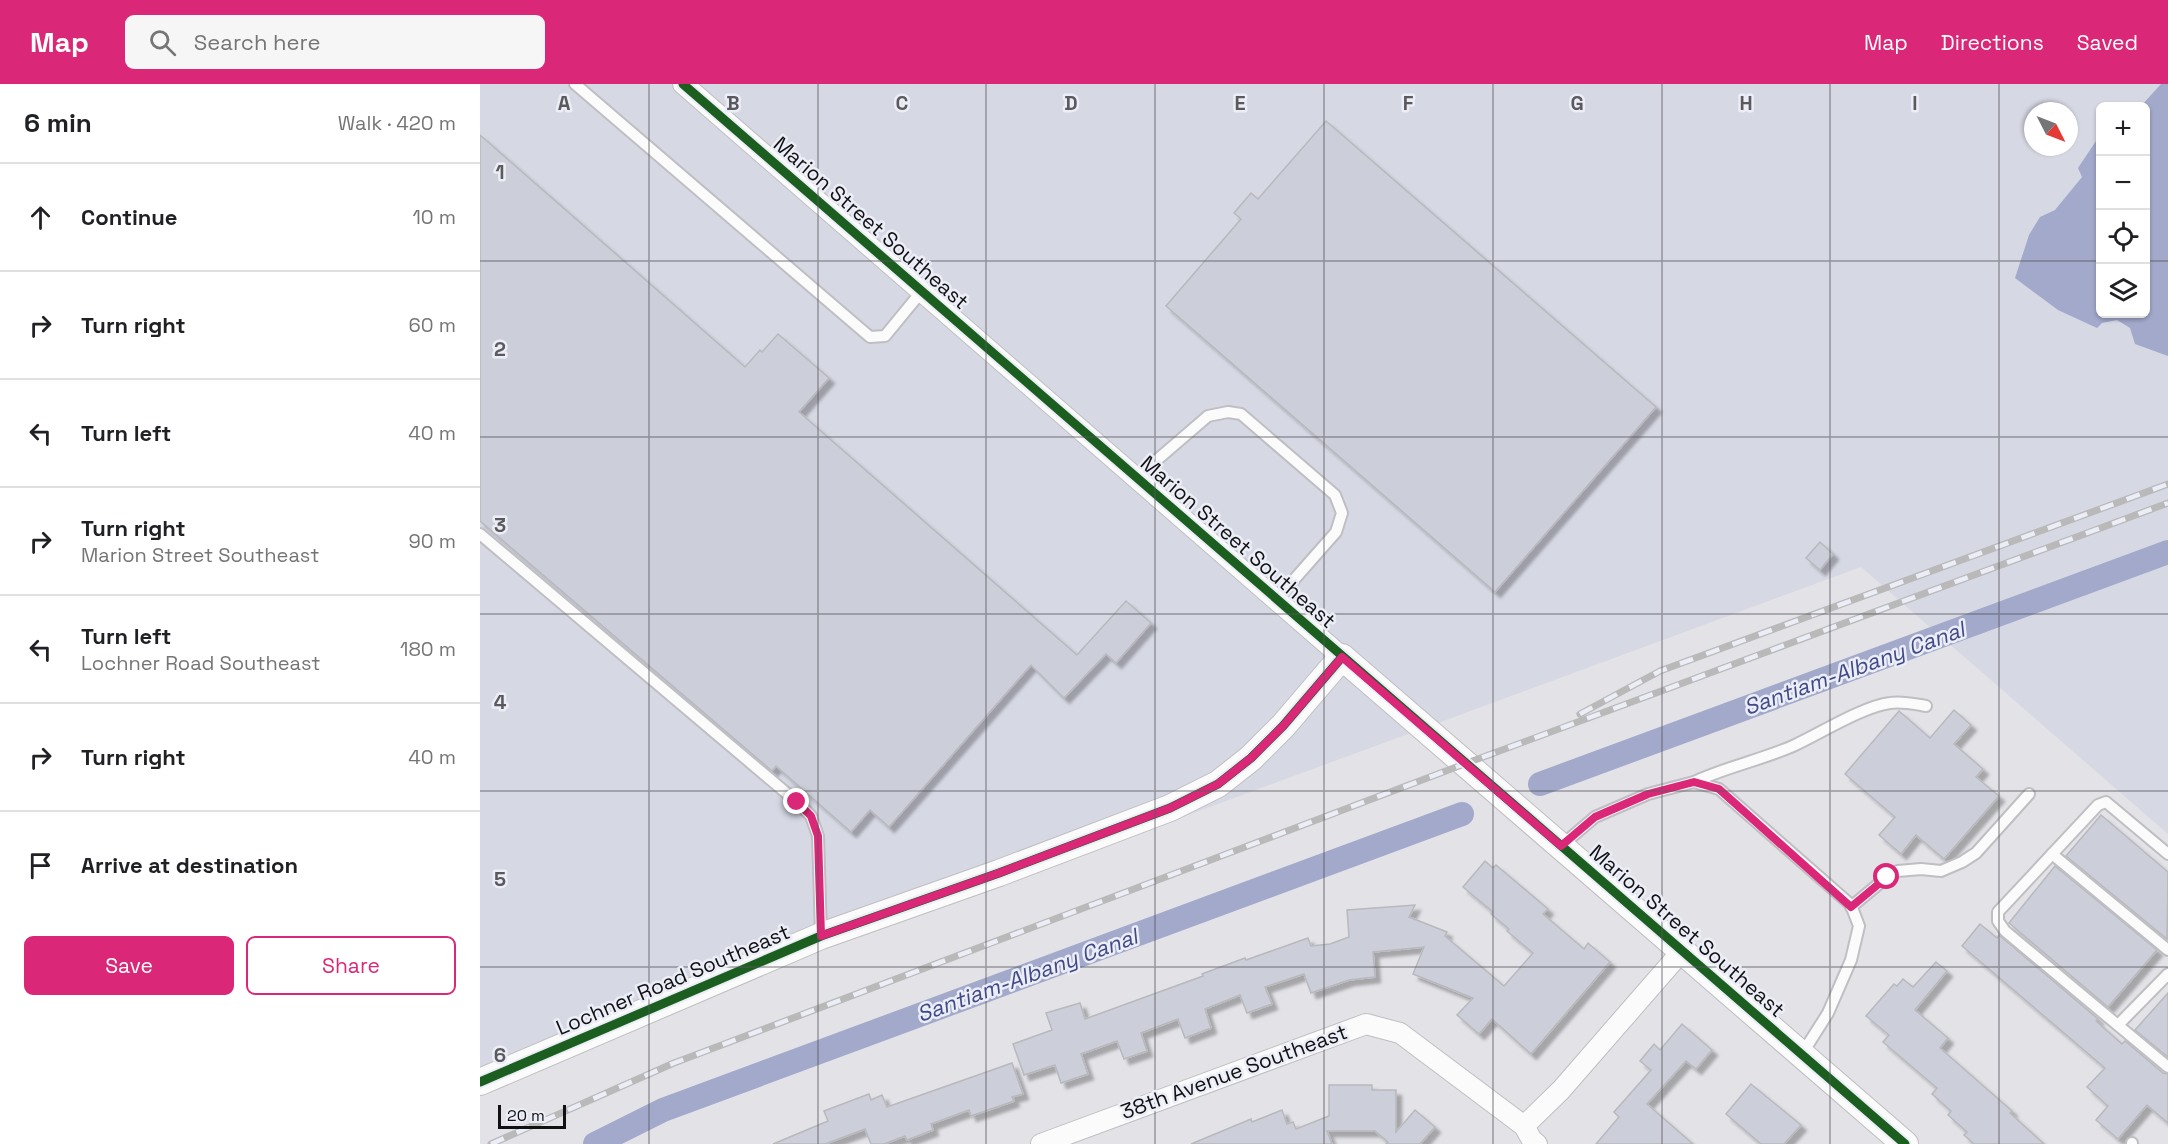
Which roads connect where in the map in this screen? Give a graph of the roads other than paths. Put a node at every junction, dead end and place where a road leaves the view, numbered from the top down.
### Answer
1 (575, 84) edge
2 (683, 84) edge
3 (922, 291) junction
4 (1137, 477) junction
5 (480, 534) edge
6 (1277, 599) junction
7 (1342, 657) junction
8 (1926, 706) dead end
9 (1694, 782) junction
10 (2029, 794) dead end
11 (1561, 846) junction
12 (2052, 854) junction
13 (2168, 854) edge
14 (1851, 907) junction
15 (821, 936) junction
16 (1682, 951) junction
17 (2168, 951) edge
18 (2168, 974) edge
19 (2118, 1025) junction
20 (1802, 1055) junction
21 (2168, 1067) edge
22 (480, 1082) edge
23 (1524, 1126) junction
24 (1041, 1144) edge
25 (1537, 1144) edge
26 (1905, 1144) edge

1 - 3 lane
2 - 3 street, Marion Street Southeast
3 - 4 street, Marion Street Southeast
4 - 6 street, Marion Street Southeast
4 - 6 lane
5 - 15 lane
6 - 7 street, Marion Street Southeast
7 - 11 street, Marion Street Southeast
7 - 15 street, Lochner Road Southeast
8 - 9 lane
9 - 11 lane
9 - 14 lane
10 - 14 lane
11 - 16 street, Marion Street Southeast
12 - 13 lane
12 - 17 lane
12 - 19 lane
14 - 20 lane
15 - 22 street, Lochner Road Southeast
16 - 20 street, Marion Street Southeast
16 - 23 street
18 - 19 lane
19 - 21 lane
20 - 26 street, Marion Street Southeast
23 - 24 street, 38th Avenue Southeast
23 - 25 street, 38th Avenue Southeast

